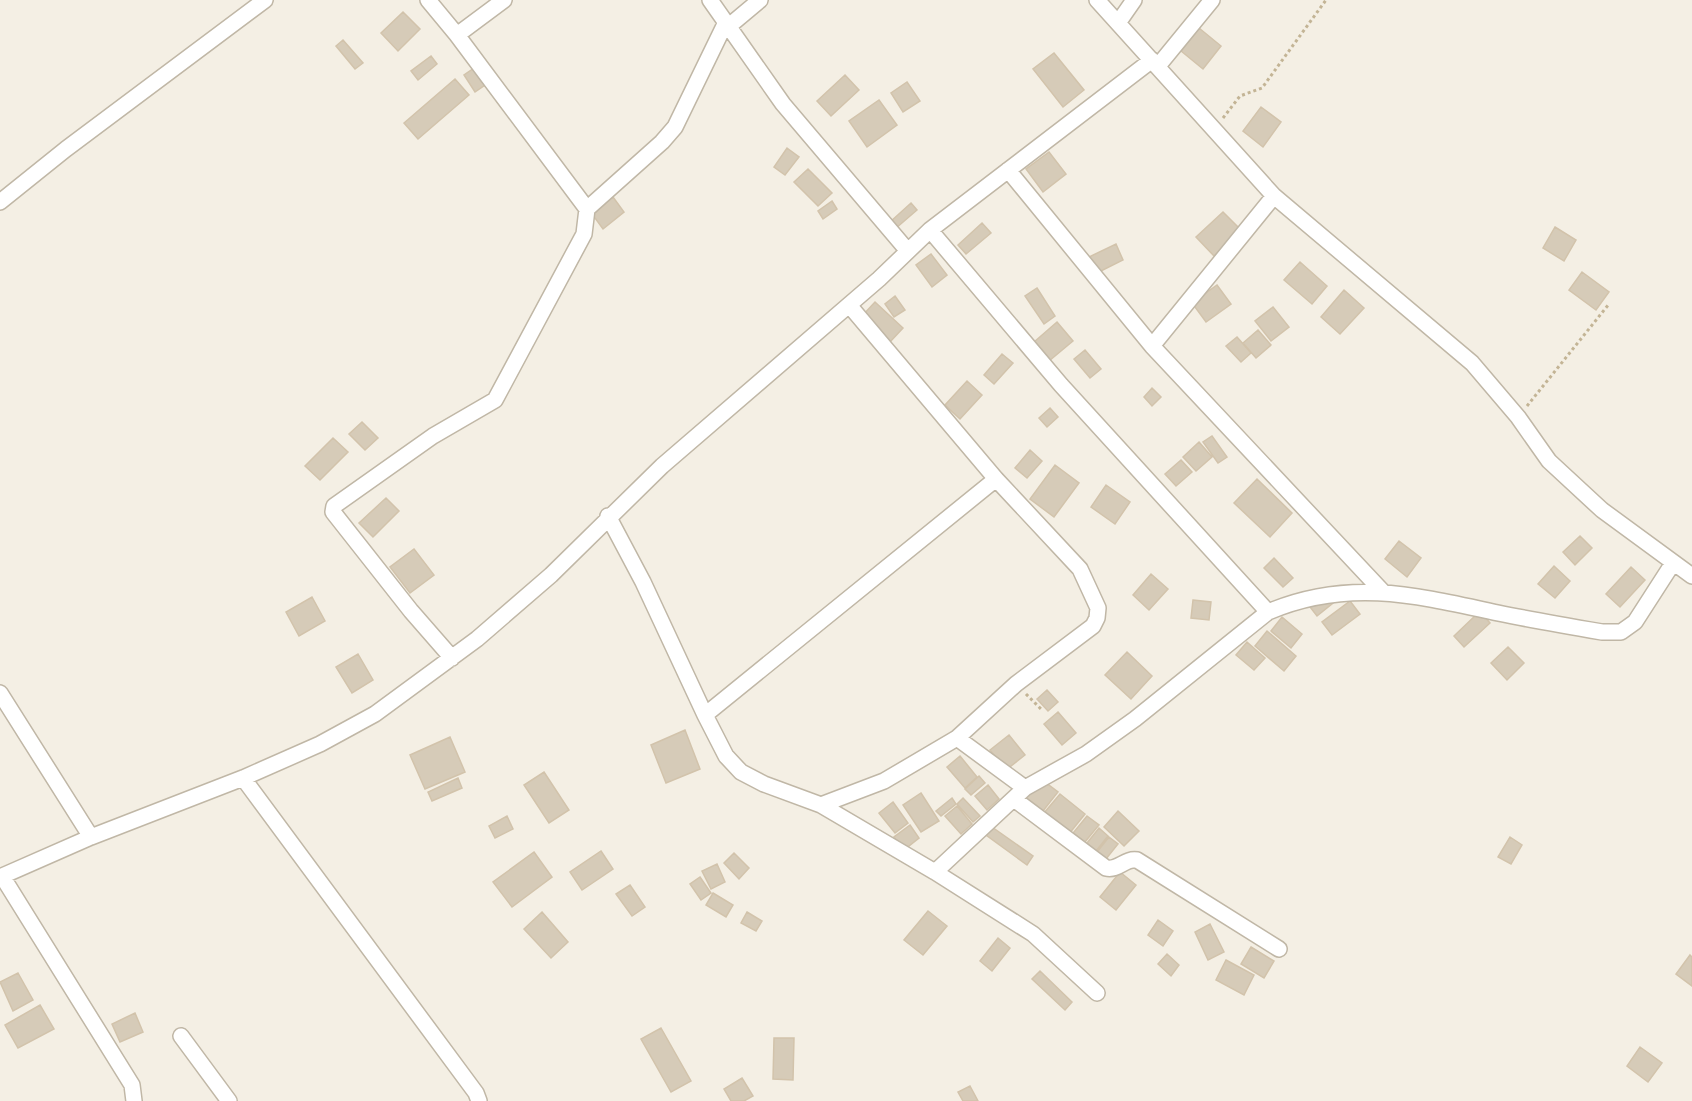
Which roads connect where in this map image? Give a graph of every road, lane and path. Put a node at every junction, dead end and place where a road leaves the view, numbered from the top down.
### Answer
1 (265, 0) edge
2 (428, 0) edge
3 (504, 0) edge
4 (710, 0) edge
5 (760, 0) edge
6 (1097, 0) edge
7 (1134, 0) edge
8 (1212, 0) edge
9 (1326, 0) edge
10 (1118, 23) junction
11 (728, 24) junction
12 (457, 35) junction
13 (1155, 63) junction
14 (1214, 129) junction
15 (1008, 170) junction
16 (1274, 196) junction
17 (0, 202) edge
18 (587, 209) junction
19 (930, 230) junction
20 (907, 250) junction
21 (1609, 304) dead end
22 (849, 305) junction
23 (1152, 346) junction
24 (1518, 417) junction
25 (996, 479) junction
26 (608, 516) junction
27 (1672, 563) junction
28 (1692, 576) edge
29 (1382, 591) junction
30 (1268, 612) junction
31 (452, 658) junction
32 (1016, 684) junction
33 (0, 693) edge
34 (1042, 710) dead end
35 (705, 715) junction
36 (957, 738) junction
37 (243, 778) junction
38 (1025, 788) junction
39 (1014, 799) junction
40 (821, 806) junction
41 (91, 837) junction
42 (935, 872) junction
43 (3, 873) edge
44 (1279, 949) dead end
45 (1097, 993) dead end
46 (181, 1035) dead end
47 (134, 1101) edge
48 (229, 1101) edge
49 (479, 1101) edge

1 - 17 street
2 - 12 street
3 - 12 street
4 - 11 street
5 - 11 street
6 - 10 street
7 - 10 street
8 - 13 street
9 - 14 path
10 - 13 street
11 - 18 street
11 - 20 street
12 - 18 street
13 - 14 street
13 - 15 street
14 - 16 street
15 - 19 street
15 - 23 street
16 - 23 street
16 - 24 street
18 - 31 street
19 - 20 street
19 - 30 street
20 - 22 street
21 - 24 path
22 - 25 street
22 - 26 street
23 - 29 street
24 - 27 street
25 - 32 street
25 - 35 street
26 - 31 street
26 - 35 street
27 - 28 street
27 - 29 street
29 - 30 street
30 - 38 street
31 - 37 street
32 - 34 path
32 - 36 street
33 - 41 street
35 - 40 street
36 - 38 street
36 - 40 street
37 - 41 street
37 - 49 street
38 - 39 street
39 - 42 street
39 - 44 street
40 - 42 street
41 - 43 street
42 - 45 street
43 - 47 street
46 - 48 street

